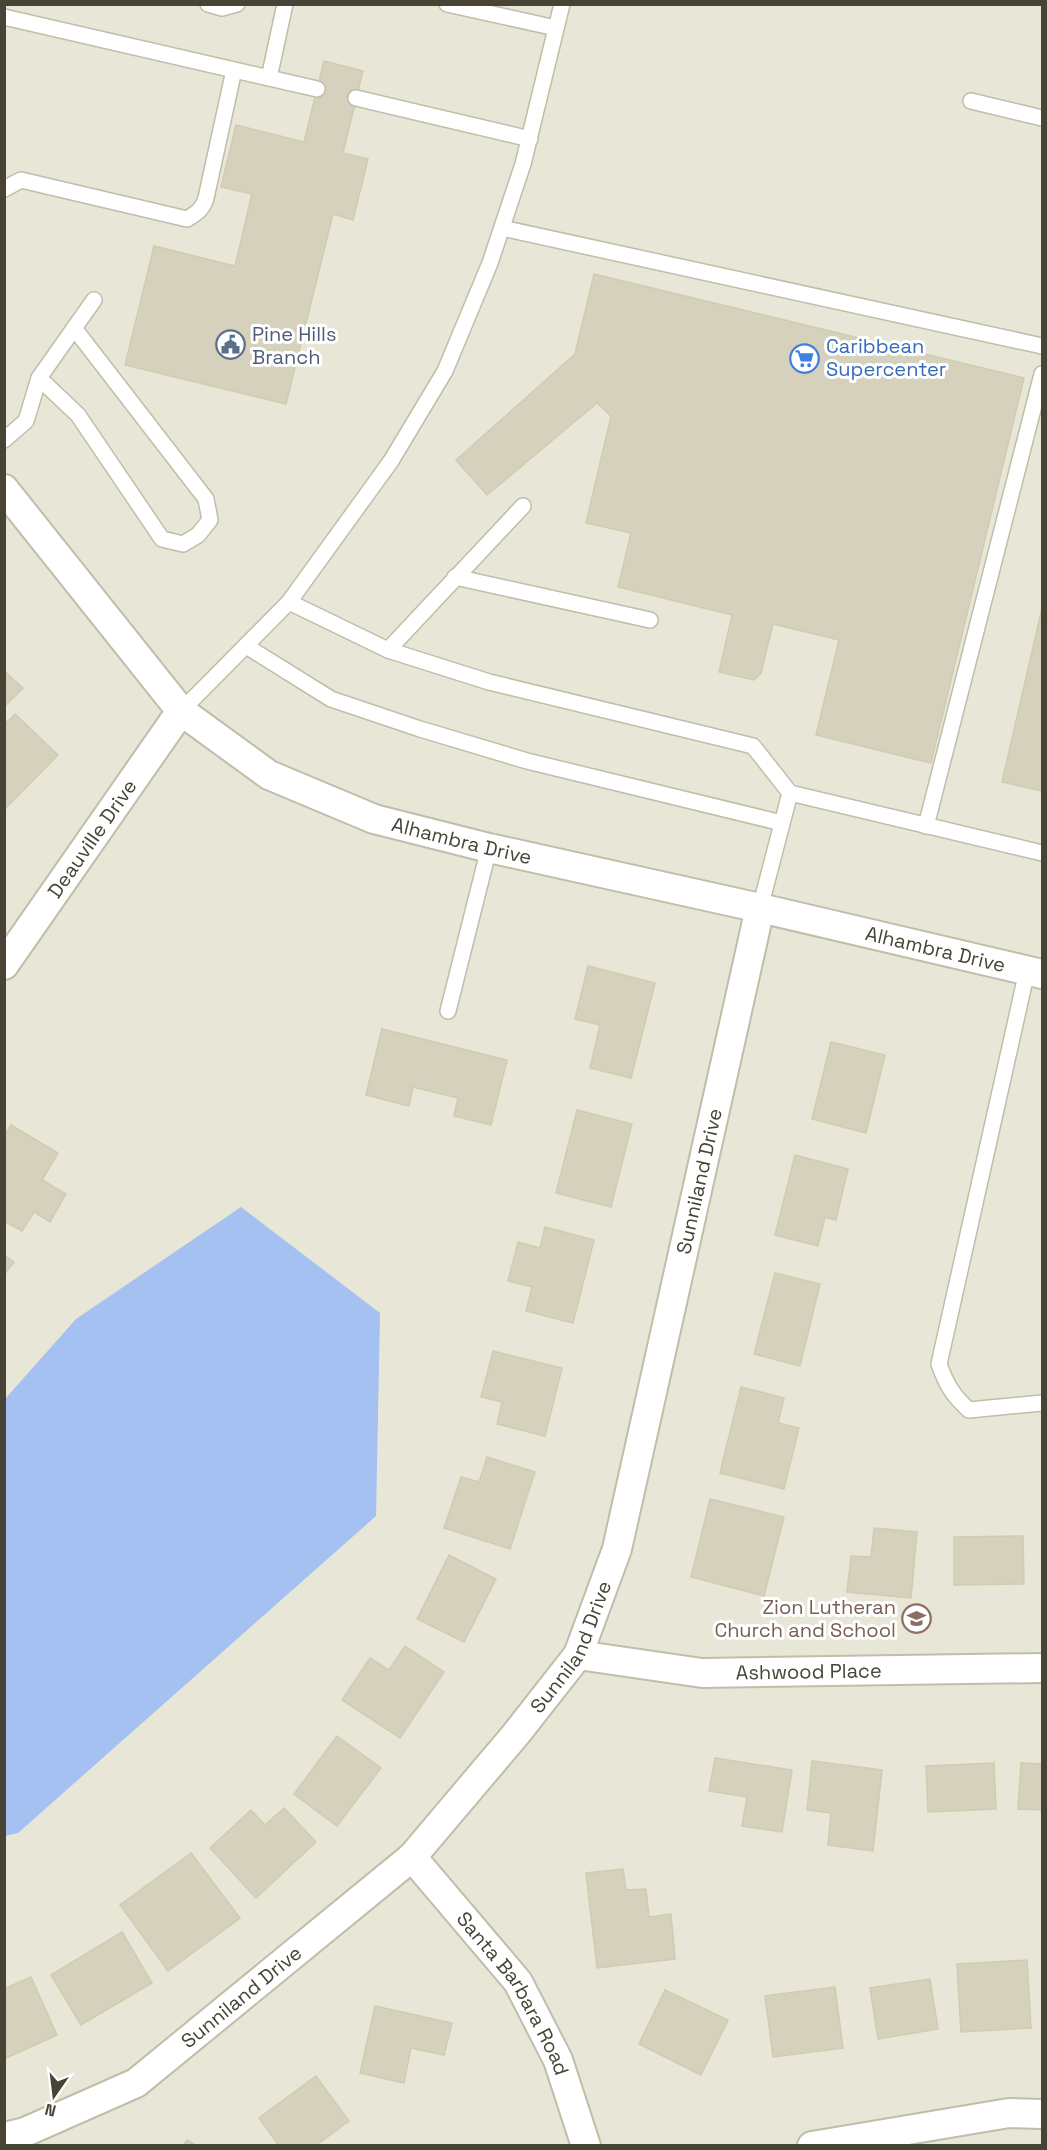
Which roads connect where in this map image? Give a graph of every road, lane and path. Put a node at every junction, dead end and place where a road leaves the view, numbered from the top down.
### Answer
1 (208, 4) edge
2 (237, 4) edge
3 (285, 4) edge
4 (447, 4) edge
5 (562, 4) edge
6 (4, 17) edge
7 (556, 28) junction
8 (234, 70) junction
9 (269, 78) junction
10 (317, 89) dead end
11 (356, 98) dead end
12 (970, 102) dead end
13 (1042, 118) edge
14 (530, 139) junction
15 (4, 189) edge
16 (502, 228) junction
17 (94, 300) dead end
18 (74, 328) junction
19 (1042, 346) edge
20 (1042, 374) edge
21 (39, 378) junction
22 (4, 440) edge
23 (4, 489) edge
24 (522, 506) dead end
25 (455, 577) junction
26 (289, 602) junction
27 (650, 620) dead end
28 (246, 646) junction
29 (388, 650) junction
30 (181, 711) junction
31 (790, 793) junction
32 (782, 823) junction
33 (926, 826) junction
34 (489, 848) junction
35 (1042, 853) edge
36 (760, 908) junction
37 (4, 965) edge
38 (1035, 973) edge
39 (448, 1011) dead end
40 (1042, 1404) edge
41 (578, 1655) junction
42 (1042, 1668) edge
43 (412, 1857) junction
44 (1042, 2114) edge
45 (19, 2138) edge
46 (586, 2145) edge
47 (812, 2145) edge

1 - 2 lane
3 - 9 lane
4 - 7 lane
5 - 7 lane
6 - 8 lane
7 - 14 lane
8 - 9 lane
8 - 15 lane
9 - 10 lane
11 - 14 lane
12 - 13 lane
14 - 16 lane
16 - 19 lane
16 - 26 lane
17 - 18 lane
18 - 21 lane
18 - 21 lane
20 - 33 lane
21 - 22 lane
23 - 30 street, Alhambra Drive
24 - 25 lane
25 - 27 lane
25 - 29 lane
26 - 28 lane
26 - 29 lane
28 - 30 lane
28 - 32 lane
29 - 31 lane
30 - 34 street, Alhambra Drive
30 - 37 street, Deauville Drive
31 - 32 lane
31 - 33 lane
32 - 36 lane
33 - 35 lane
34 - 36 street, Alhambra Drive
34 - 39 lane
36 - 38 street, Alhambra Drive
36 - 41 street, Sunniland Drive
38 - 40 lane
41 - 42 street, Ashwood Place
41 - 43 street, Sunniland Drive
43 - 45 street, Sunniland Drive
43 - 46 street, Santa Barbara Road
44 - 47 street

